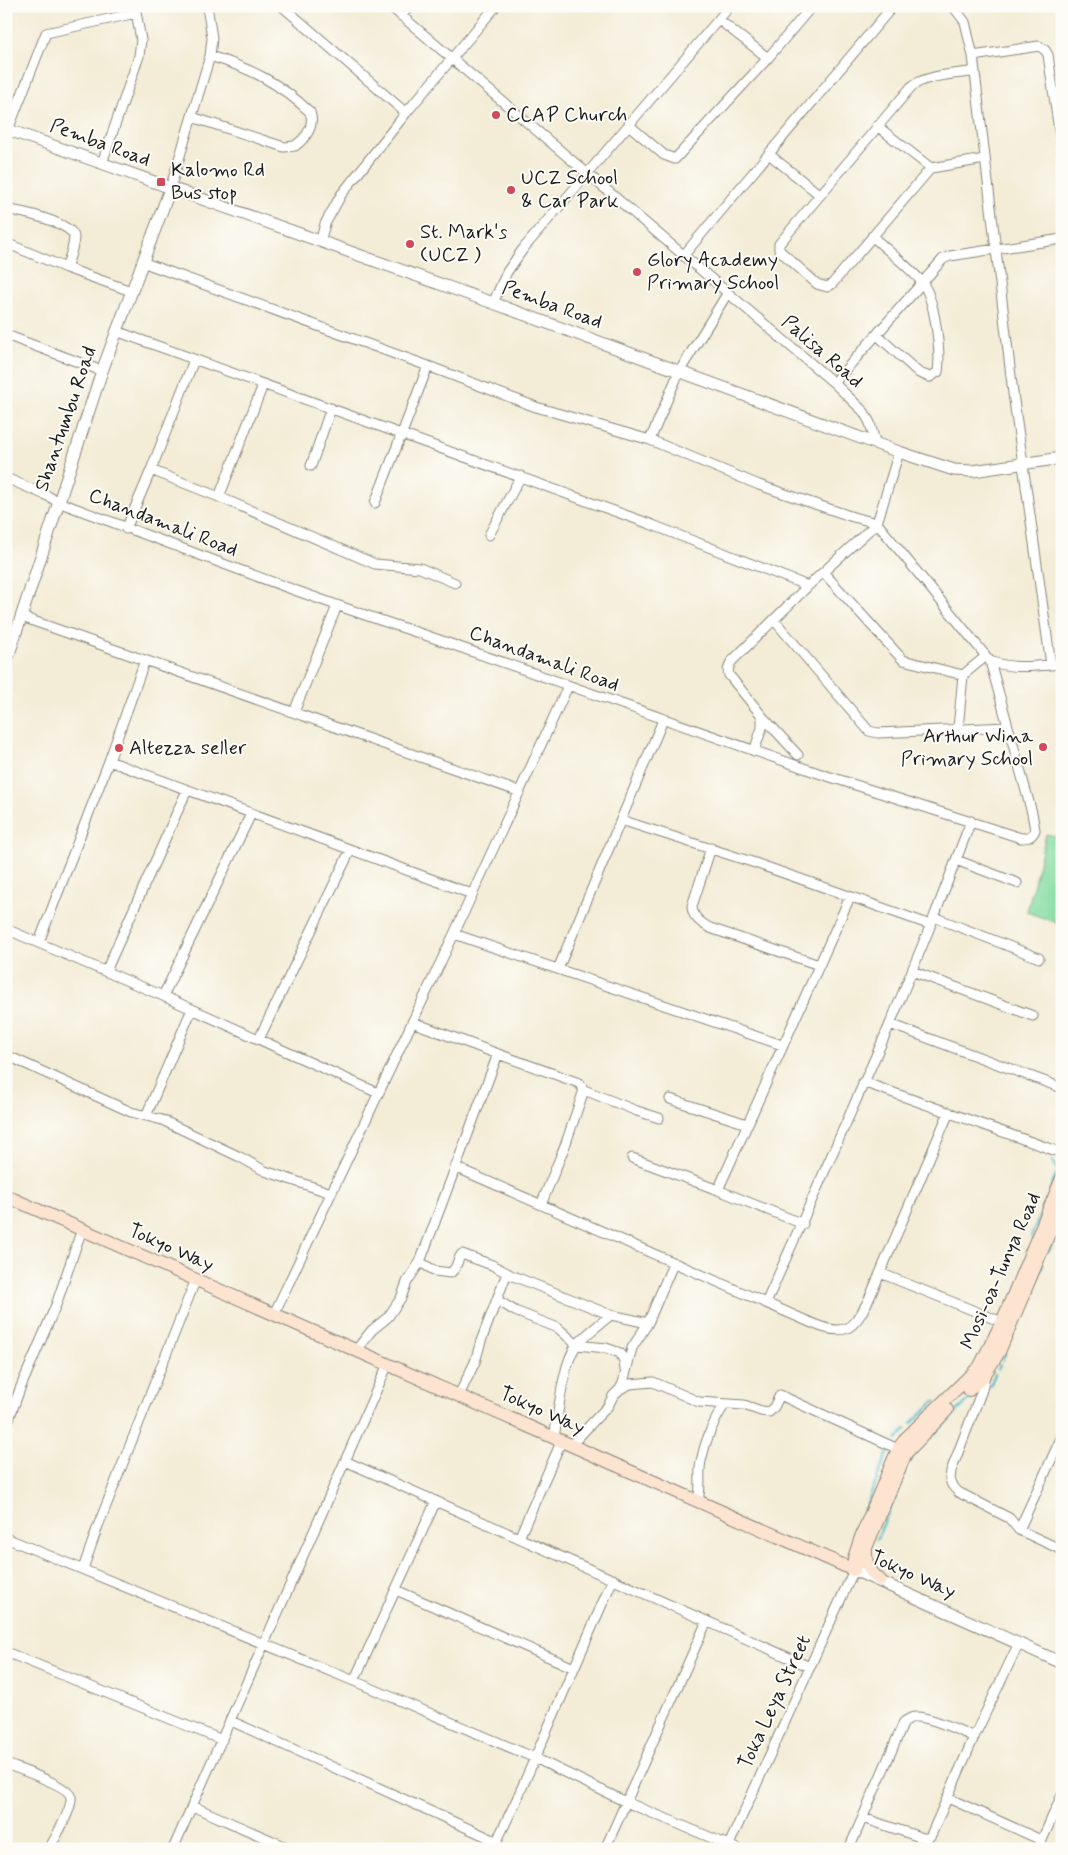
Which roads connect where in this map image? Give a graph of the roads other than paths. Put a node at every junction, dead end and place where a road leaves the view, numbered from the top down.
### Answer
1 (207, 6) edge
2 (282, 6) edge
3 (390, 6) edge
4 (410, 6) edge
5 (496, 6) edge
6 (730, 6) edge
7 (812, 6) edge
8 (893, 6) edge
9 (953, 6) edge
10 (136, 10) edge
11 (401, 16) junction
12 (719, 20) junction
13 (210, 56) junction
14 (973, 56) junction
15 (768, 58) junction
16 (452, 60) junction
17 (975, 72) junction
18 (406, 113) junction
19 (192, 117) junction
20 (630, 126) junction
21 (877, 126) junction
22 (7, 130) edge
23 (1062, 151) edge
24 (770, 155) junction
25 (985, 159) junction
26 (102, 163) junction
27 (931, 168) junction
28 (588, 174) junction
29 (170, 189) junction
30 (820, 195) junction
31 (6, 210) edge
32 (872, 236) junction
33 (1062, 238) edge
34 (320, 242) junction
35 (6, 243) edge
36 (996, 250) junction
37 (683, 256) junction
38 (142, 262) junction
39 (66, 268) junction
40 (922, 282) junction
41 (131, 291) junction
42 (727, 294) junction
43 (493, 303) junction
44 (116, 331) junction
45 (6, 335) edge
46 (877, 335) junction
47 (194, 360) junction
48 (428, 366) junction
49 (102, 371) junction
50 (679, 372) junction
51 (834, 384) junction
52 (263, 385) junction
53 (331, 408) junction
54 (402, 434) junction
55 (650, 440) junction
56 (874, 442) junction
57 (899, 452) junction
58 (1062, 458) edge
59 (1023, 464) junction
60 (311, 466) dead end
61 (151, 470) junction
62 (521, 476) junction
63 (8, 477) edge
64 (219, 497) junction
65 (58, 502) junction
66 (375, 503) dead end
67 (877, 523) junction
68 (126, 529) junction
69 (489, 535) dead end
70 (823, 572) junction
71 (455, 583) dead end
72 (808, 586) junction
73 (336, 606) junction
74 (22, 617) junction
75 (774, 620) junction
76 (987, 659) junction
77 (145, 660) junction
78 (6, 663) edge
79 (1062, 664) edge
80 (1050, 665) junction
81 (963, 675) junction
82 (568, 686) junction
83 (294, 712) junction
84 (762, 716) junction
85 (663, 720) junction
86 (1008, 727) junction
87 (958, 729) junction
88 (754, 751) junction
89 (798, 755) dead end
90 (109, 761) junction
91 (187, 790) junction
92 (520, 792) junction
93 (252, 814) junction
94 (621, 820) junction
95 (971, 821) junction
96 (711, 848) junction
97 (350, 851) junction
98 (956, 860) junction
99 (1017, 883) dead end
100 (472, 894) junction
101 (850, 897) junction
102 (933, 921) junction
103 (6, 929) edge
104 (454, 934) junction
105 (39, 942) junction
106 (1039, 958) dead end
107 (819, 965) junction
108 (558, 969) junction
109 (106, 971) junction
110 (912, 971) junction
111 (163, 996) junction
112 (192, 1009) junction
113 (1034, 1016) dead end
114 (412, 1022) junction
115 (890, 1024) junction
116 (259, 1039) junction
117 (782, 1045) junction
118 (498, 1054) junction
119 (6, 1055) edge
120 (863, 1082) junction
121 (1062, 1088) edge
122 (584, 1090) junction
123 (378, 1093) junction
124 (670, 1099) dead end
125 (949, 1112) junction
126 (146, 1116) junction
127 (659, 1118) dead end
128 (747, 1124) junction
129 (1062, 1154) edge
130 (632, 1158) dead end
131 (455, 1168) junction
132 (1062, 1178) edge
133 (718, 1190) junction
134 (331, 1193) junction
135 (6, 1196) edge
136 (1062, 1203) edge
137 (541, 1205) junction
138 (803, 1224) junction
139 (82, 1229) junction
140 (420, 1262) junction
141 (673, 1264) junction
142 (507, 1273) junction
143 (880, 1273) junction
144 (196, 1279) junction
145 (498, 1300) junction
146 (766, 1303) junction
147 (274, 1314) junction
148 (611, 1315) junction
149 (1002, 1322) junction
150 (648, 1323) junction
151 (577, 1345) junction
152 (356, 1350) junction
153 (388, 1364) junction
154 (982, 1370) junction
155 (626, 1372) junction
156 (620, 1389) junction
157 (459, 1395) junction
158 (725, 1404) junction
159 (6, 1427) edge
160 (1062, 1436) edge
161 (563, 1440) junction
162 (898, 1449) junction
163 (345, 1461) junction
164 (698, 1500) junction
165 (436, 1501) junction
166 (1019, 1530) junction
167 (6, 1538) edge
168 (519, 1538) junction
169 (864, 1543) junction
170 (1062, 1550) edge
171 (830, 1560) junction
172 (83, 1569) junction
173 (854, 1570) junction
174 (613, 1579) junction
175 (880, 1580) junction
176 (396, 1590) junction
177 (707, 1621) junction
178 (265, 1643) junction
179 (1019, 1643) junction
180 (6, 1652) edge
181 (1062, 1663) edge
182 (810, 1667) junction
183 (574, 1668) junction
184 (354, 1681) junction
185 (231, 1721) junction
186 (974, 1737) junction
187 (222, 1740) junction
188 (534, 1758) junction
189 (6, 1764) edge
190 (1062, 1795) edge
191 (948, 1798) junction
192 (626, 1802) junction
193 (192, 1806) junction
194 (863, 1818) junction
195 (494, 1845) edge
196 (1039, 1845) edge
197 (728, 1847) edge
198 (49, 1849) edge
199 (173, 1849) edge
200 (291, 1849) edge
201 (605, 1849) edge
202 (738, 1849) edge
203 (849, 1849) edge

1 - 13 street
2 - 18 street
3 - 11 street, Palisa Road
4 - 11 street
5 - 16 street
6 - 12 street
7 - 15 street
8 - 24 street
9 - 14 street
10 - 22 street
10 - 26 street
11 - 16 street, Palisa Road
12 - 15 street
12 - 20 street
13 - 19 street
13 - 19 street
14 - 17 street
14 - 23 street
15 - 20 street
16 - 18 street
16 - 28 street, Palisa Road
17 - 21 street
17 - 25 street
18 - 34 street
19 - 29 street
20 - 28 street
21 - 27 street
21 - 30 street
22 - 26 street, Pemba Road
24 - 30 street
24 - 37 street
25 - 27 street
25 - 36 street
26 - 29 street, Pemba Road
27 - 32 street
28 - 37 street, Palisa Road
28 - 43 street
29 - 34 street, Pemba Road
29 - 38 street, Shantumbu Road
30 - 32 street
31 - 39 street
32 - 40 street
33 - 36 street
34 - 43 street, Pemba Road
35 - 39 street
36 - 40 street
36 - 59 street
37 - 42 street, Palisa Road
38 - 41 street, Shantumbu Road
38 - 48 street
39 - 41 street
40 - 46 street
40 - 46 street
41 - 44 street, Shantumbu Road
42 - 50 street
42 - 51 street, Palisa Road
43 - 50 street, Pemba Road
44 - 47 street
44 - 49 street, Shantumbu Road
45 - 49 street
46 - 51 street
47 - 52 street
47 - 61 street
48 - 54 street
48 - 55 street
49 - 65 street, Shantumbu Road
50 - 55 street
50 - 56 street, Pemba Road
51 - 56 street, Palisa Road
52 - 53 street
52 - 64 street
53 - 54 street
53 - 60 street
54 - 62 street
54 - 66 street
55 - 67 street
56 - 57 street, Pemba Road
57 - 59 street, Pemba Road
57 - 67 street
58 - 59 street, Pemba Road
59 - 80 street
61 - 64 street
61 - 68 street
62 - 69 street
62 - 72 street
63 - 65 street, Chandamali Road
64 - 71 street
65 - 68 street, Chandamali Road
65 - 74 street, Shantumbu Road
67 - 70 street
67 - 76 street
68 - 73 street, Chandamali Road
70 - 72 street
70 - 81 street
72 - 75 street
73 - 82 street, Chandamali Road
73 - 83 street
74 - 77 street
74 - 78 street, Shantumbu Road
75 - 84 street
75 - 87 street
76 - 80 street
76 - 81 street
76 - 86 street
77 - 83 street
77 - 90 street
79 - 80 street
81 - 87 street
82 - 85 street, Chandamali Road
82 - 92 street
83 - 92 street
84 - 88 street
84 - 89 street
85 - 88 street, Chandamali Road
85 - 94 street
86 - 87 street
86 - 95 street, Chandamali Road
88 - 95 street, Chandamali Road
90 - 91 street
90 - 105 street
91 - 93 street
91 - 109 street
92 - 100 street
93 - 97 street
93 - 111 street
94 - 96 street
94 - 108 street
95 - 98 street
96 - 101 street
96 - 107 street
97 - 100 street
97 - 116 street
98 - 99 street
98 - 102 street
100 - 104 street
101 - 102 street
101 - 107 street
102 - 106 street
102 - 110 street
103 - 105 street
104 - 108 street
104 - 114 street
105 - 109 street
107 - 117 street
108 - 117 street
109 - 111 street
110 - 113 street
110 - 115 street
111 - 112 street
112 - 116 street
112 - 126 street
114 - 118 street
114 - 123 street
115 - 120 street
115 - 121 street
116 - 123 street
117 - 128 street
118 - 122 street
118 - 131 street
119 - 126 street
120 - 125 street
120 - 138 street
122 - 127 street
122 - 137 street
123 - 134 street
124 - 128 street
125 - 129 street
125 - 143 street
126 - 134 street
128 - 133 street
130 - 133 street
131 - 137 street
131 - 140 street
132 - 149 main road, Mosi-oa-Tunya Road
133 - 138 street
134 - 147 street
135 - 139 main road, Tokyo Way
136 - 154 main road, Mosi-oa-Tunya Road
137 - 141 street
138 - 146 street
139 - 144 main road, Tokyo Way
139 - 159 street
140 - 142 street
140 - 152 street
141 - 146 street
141 - 150 street
142 - 145 street
142 - 148 street
143 - 146 street
143 - 149 street
144 - 147 main road, Tokyo Way
144 - 172 street
145 - 151 street
145 - 157 street
147 - 152 main road, Tokyo Way
148 - 150 street
148 - 151 street
149 - 154 main road, Mosi-oa-Tunya Road
150 - 155 street
151 - 155 street
151 - 161 street
152 - 153 main road, Tokyo Way
153 - 157 main road, Tokyo Way
153 - 163 street
154 - 162 main road, Mosi-oa-Tunya Road
154 - 166 street
154 - 169 main road, Mosi-oa-Tunya Road
155 - 156 street
156 - 158 street
156 - 161 street
157 - 161 main road, Tokyo Way
158 - 162 street
158 - 164 street
160 - 166 street
161 - 164 main road, Tokyo Way
161 - 168 street
162 - 169 main road, Mosi-oa-Tunya Road
163 - 165 street
163 - 178 street
164 - 171 main road, Tokyo Way
165 - 168 street
165 - 176 street
166 - 170 street
167 - 172 street
168 - 174 street
169 - 171 main road
169 - 173 main road, Mosi-oa-Tunya Road
169 - 175 main road
171 - 173 main road, Tokyo Way
172 - 178 street
173 - 175 street, Tokyo Way
173 - 182 street, Toka Leya Street
174 - 177 street
174 - 183 street
175 - 179 street, Tokyo Way
176 - 183 street
176 - 184 street
177 - 182 street
177 - 192 street
178 - 184 street
178 - 185 street
179 - 181 street, Tokyo Way
179 - 186 street
180 - 187 street
182 - 197 street, Toka Leya Street
183 - 188 street
184 - 188 street
185 - 187 street
185 - 195 street
186 - 191 street
186 - 194 street
187 - 193 street
188 - 192 street
188 - 195 street
189 - 198 street
190 - 196 street
191 - 194 street
191 - 196 street
192 - 197 street
192 - 201 street
193 - 199 street
193 - 200 street
194 - 203 street
197 - 202 street

